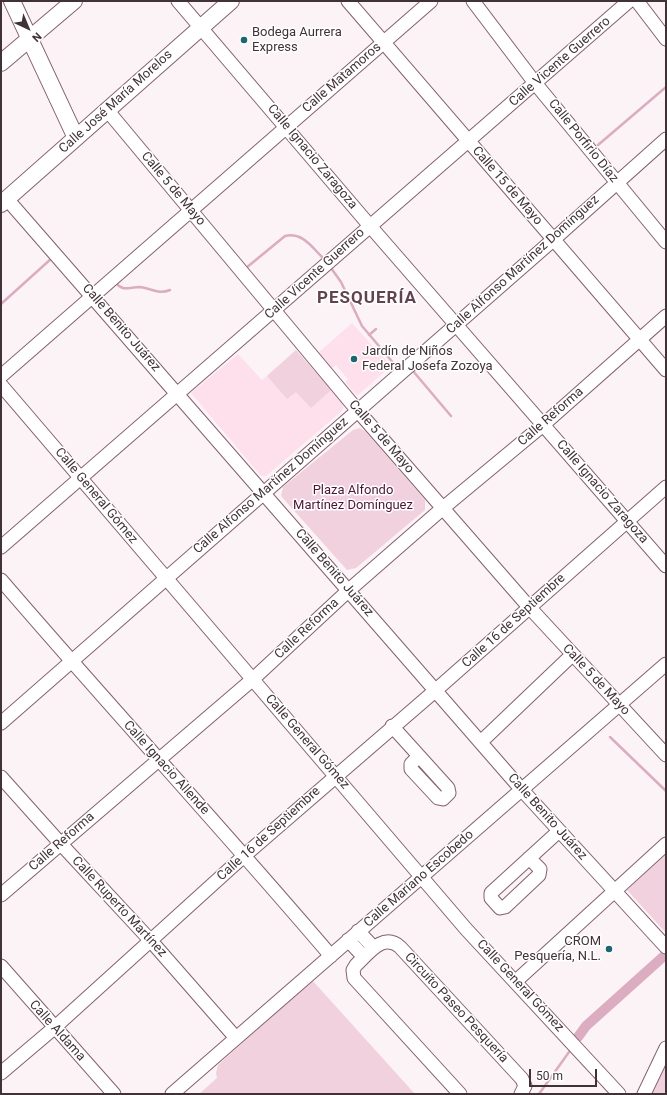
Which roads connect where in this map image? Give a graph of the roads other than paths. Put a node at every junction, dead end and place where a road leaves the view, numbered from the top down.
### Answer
1 (12, 1) edge
2 (74, 1) edge
3 (178, 1) edge
4 (231, 1) edge
5 (348, 1) edge
6 (430, 1) edge
7 (473, 1) edge
8 (629, 1) edge
9 (637, 1) edge
10 (201, 27) junction
11 (30, 39) junction
12 (666, 39) edge
13 (383, 43) junction
14 (1, 64) edge
15 (535, 83) junction
16 (107, 110) junction
17 (286, 126) junction
18 (76, 138) junction
19 (666, 139) edge
20 (468, 141) junction
21 (616, 182) junction
22 (4, 201) edge
23 (190, 210) junction
24 (370, 226) junction
25 (554, 239) junction
26 (666, 242) edge
27 (93, 296) junction
28 (273, 312) junction
29 (666, 316) edge
30 (457, 324) junction
31 (639, 339) junction
32 (666, 370) edge
33 (1, 376) edge
34 (1, 385) edge
35 (178, 394) junction
36 (358, 411) junction
37 (543, 425) junction
38 (81, 477) junction
39 (666, 487) edge
40 (264, 492) junction
41 (443, 508) junction
42 (628, 520) junction
43 (1, 547) edge
44 (666, 566) edge
45 (166, 578) junction
46 (1, 580) edge
47 (349, 590) junction
48 (529, 607) junction
49 (572, 655) junction
50 (70, 661) junction
51 (666, 664) edge
52 (253, 679) junction
53 (436, 690) junction
54 (619, 705) junction
55 (1, 722) edge
56 (392, 726) junction
57 (485, 738) dead end
58 (666, 755) edge
59 (419, 756) dead end
60 (158, 760) junction
61 (336, 775) junction
62 (1, 777) edge
63 (522, 790) junction
64 (559, 831) junction
65 (60, 843) junction
66 (666, 844) edge
67 (245, 855) junction
68 (529, 858) dead end
69 (421, 876) junction
70 (614, 892) junction
71 (1, 894) edge
72 (358, 931) junction
73 (348, 940) junction
74 (151, 941) junction
75 (666, 947) edge
76 (374, 948) junction
77 (331, 956) junction
78 (364, 957) junction
79 (1, 966) edge
80 (515, 982) junction
81 (54, 1028) junction
82 (236, 1038) junction
83 (666, 1048) edge
84 (1, 1073) edge
85 (114, 1094) edge
86 (172, 1094) edge
87 (460, 1094) edge
88 (521, 1094) edge
89 (619, 1094) edge
90 (644, 1094) edge

1 - 11 main road
2 - 11 main road
3 - 10 street, Calle Ignacio Zaragoza
4 - 10 main road, Calle José María Morelos
5 - 13 street, Calle 15 de Mayo
6 - 13 street, Calle Matamoros
7 - 15 street, Calle Porfirio Díaz
8 - 15 street, Calle Vicente Guerrero
9 - 12 street
10 - 16 main road, Calle José María Morelos
10 - 17 street, Calle Ignacio Zaragoza
11 - 14 main road
11 - 18 main road
13 - 17 street, Calle Matamoros
13 - 20 street, Calle 15 de Mayo
15 - 20 street, Calle Vicente Guerrero
15 - 21 street, Calle Porfirio Díaz
16 - 18 main road, Calle José María Morelos
16 - 23 street, Calle 5 de Mayo
17 - 23 street, Calle Matamoros
17 - 24 street, Calle Ignacio Zaragoza
18 - 22 main road, Calle José María Morelos
19 - 21 street, Calle Alfonso Martínez Domínguez
20 - 24 street, Calle Vicente Guerrero
20 - 25 street, Calle 15 de Mayo
21 - 25 street, Calle Alfonso Martínez Domínguez
21 - 26 street, Calle Porfirio Díaz
22 - 27 street, Calle Benito Juárez
23 - 27 street, Calle Matamoros
23 - 28 street, Calle 5 de Mayo
24 - 28 street, Calle Vicente Guerrero
24 - 30 street, Calle Ignacio Zaragoza
25 - 30 street, Calle Alfonso Martínez Domínguez
25 - 31 street, Calle 15 de Mayo
27 - 33 street, Calle Matamoros
27 - 35 street, Calle Benito Juárez
28 - 35 street, Calle Vicente Guerrero
28 - 36 street, Calle 5 de Mayo
29 - 31 street, Calle Reforma
30 - 36 street, Calle Alfonso Martínez Domínguez
30 - 37 street, Calle Ignacio Zaragoza
31 - 32 street, Calle 15 de Mayo
31 - 37 street, Calle Reforma
34 - 38 street, Calle General Gómez
35 - 38 street, Calle Vicente Guerrero
35 - 40 street, Calle Benito Juárez
36 - 40 street, Calle Alfonso Martínez Domínguez
36 - 41 street, Calle 5 de Mayo
37 - 41 street, Calle Reforma
37 - 42 street, Calle Ignacio Zaragoza
38 - 43 street, Calle Vicente Guerrero
38 - 45 street, Calle General Gómez
39 - 42 street, Calle 16 de Septiembre
40 - 45 street, Calle Alfonso Martínez Domínguez
40 - 47 street, Calle Benito Juárez
41 - 47 street, Calle Reforma
41 - 48 street, Calle 5 de Mayo
42 - 44 street, Calle Ignacio Zaragoza
42 - 48 street, Calle 16 de Septiembre
45 - 50 street, Calle Alfonso Martínez Domínguez
45 - 52 street, Calle General Gómez
46 - 50 street, Calle Ignacio Allende
47 - 52 street, Calle Reforma
47 - 53 street, Calle Benito Juárez
48 - 49 street, Calle 5 de Mayo
48 - 53 street, Calle 16 de Septiembre
49 - 54 street, Calle 5 de Mayo
49 - 57 street
50 - 55 street, Calle Alfonso Martínez Domínguez
50 - 60 street, Calle Ignacio Allende
51 - 54 street, Calle Mariano Escobedo
52 - 60 street, Calle Reforma
52 - 61 street, Calle General Gómez
53 - 56 street, Calle 16 de Septiembre
53 - 63 street, Calle Benito Juárez
54 - 58 street, Calle 5 de Mayo
54 - 63 street, Calle Mariano Escobedo
56 - 59 street
56 - 61 street, Calle 16 de Septiembre
60 - 65 street, Calle Reforma
60 - 67 street, Calle Ignacio Allende
61 - 67 street, Calle 16 de Septiembre
61 - 69 street, Calle General Gómez
62 - 65 street, Calle Ruperto Martínez
63 - 64 street, Calle Benito Juárez
63 - 69 street, Calle Mariano Escobedo
64 - 68 street
64 - 70 street, Calle Benito Juárez
65 - 71 street, Calle Reforma
65 - 74 street, Calle Ruperto Martínez
66 - 70 street
67 - 74 street, Calle 16 de Septiembre
67 - 77 street, Calle Ignacio Allende
69 - 72 street, Calle Mariano Escobedo
69 - 80 street, Calle General Gómez
70 - 75 street, Calle Benito Juárez
70 - 80 street
72 - 73 street, Calle Mariano Escobedo
72 - 76 street
73 - 77 street, Calle Mariano Escobedo
73 - 78 street
74 - 81 street, Calle 16 de Septiembre
74 - 82 street, Calle Ruperto Martínez
76 - 78 street, Circuito Paseo Pesquería
76 - 88 street, Circuito Paseo Pesquería
77 - 82 street, Calle Mariano Escobedo
78 - 87 street, Circuito Paseo Pesquería
79 - 81 street, Calle Aldama
80 - 89 street, Calle General Gómez
81 - 84 street, Calle 16 de Septiembre
81 - 85 street, Calle Aldama
82 - 86 street, Calle Mariano Escobedo
83 - 90 street

